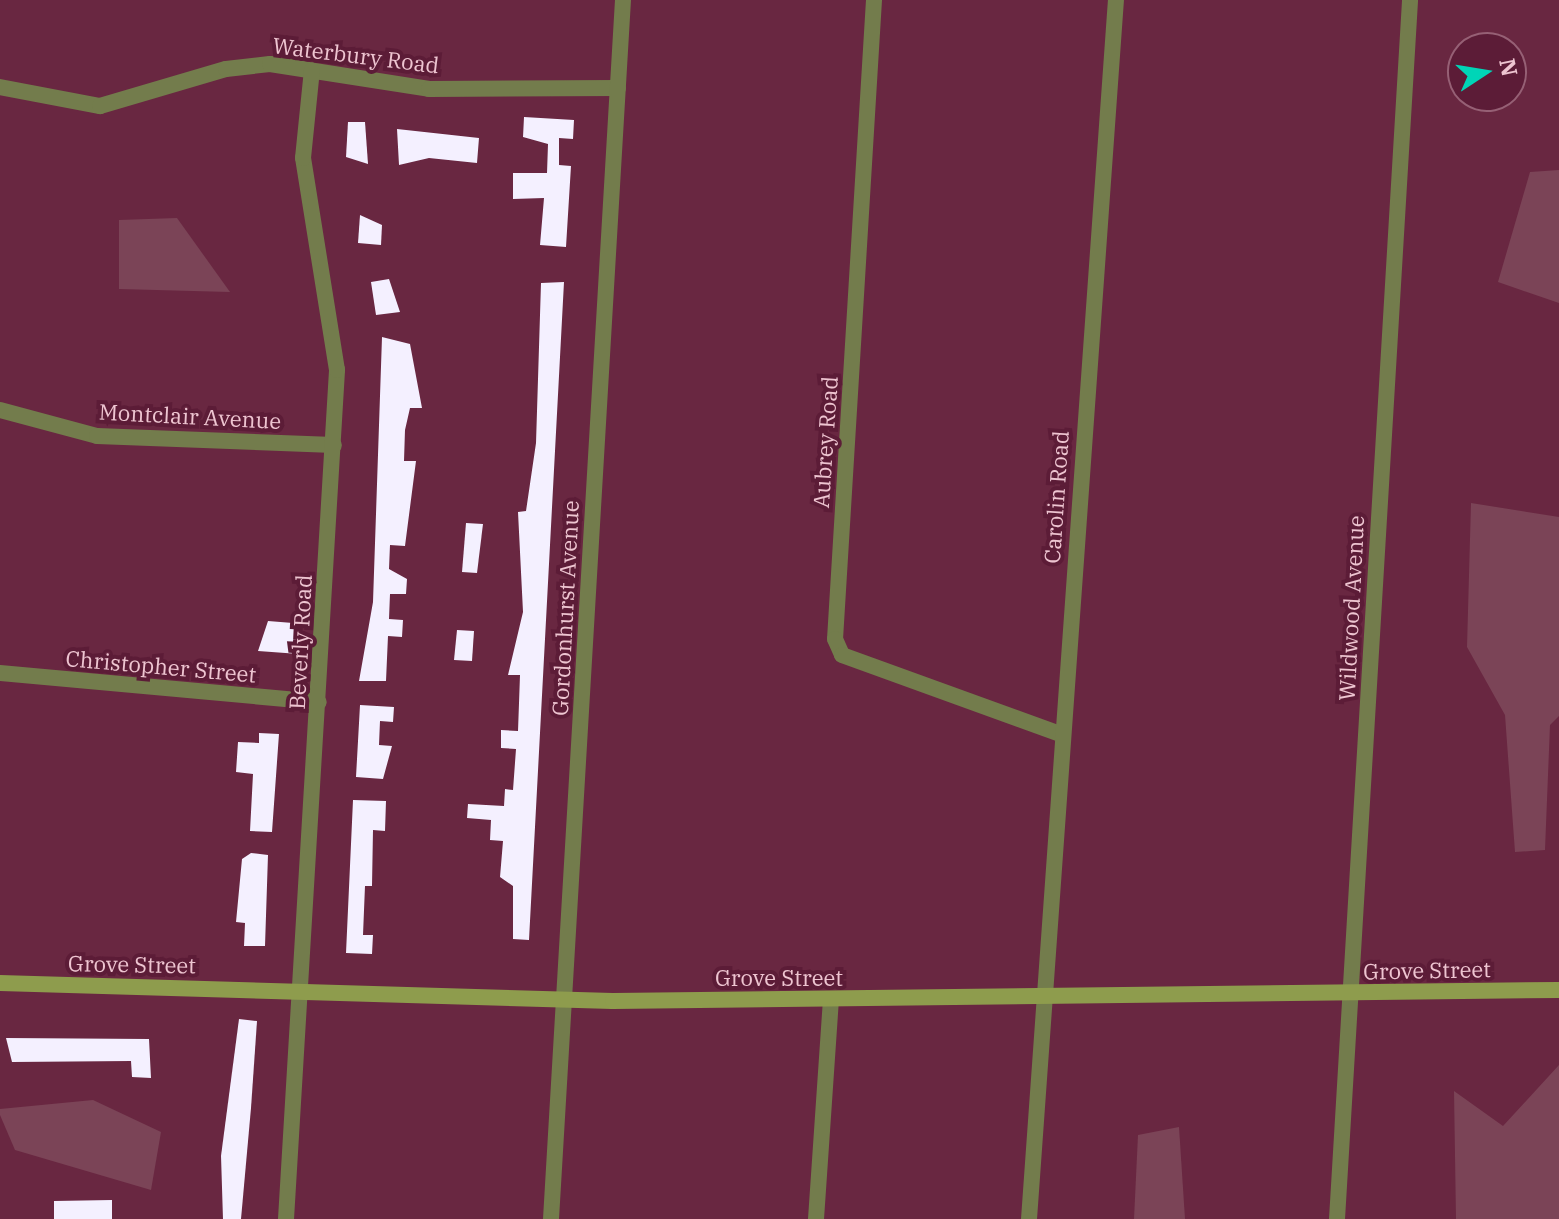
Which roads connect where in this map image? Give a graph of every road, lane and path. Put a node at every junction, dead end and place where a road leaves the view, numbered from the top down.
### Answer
1 (623, 0) edge
2 (874, 0) edge
3 (1116, 0) edge
4 (1410, 0) edge
5 (312, 70) junction
6 (0, 87) edge
7 (618, 88) junction
8 (0, 410) edge
9 (334, 445) junction
10 (0, 673) edge
11 (319, 702) junction
12 (1060, 734) junction
13 (0, 983) edge
14 (299, 990) junction
15 (1559, 990) edge
16 (1350, 994) junction
17 (1042, 998) junction
18 (567, 999) junction
19 (831, 1000) junction
20 (286, 1219) edge
21 (551, 1219) edge
22 (816, 1219) edge
23 (1029, 1219) edge
24 (1337, 1219) edge

1 - 7 street, Gordonhurst Avenue
2 - 12 street, Aubrey Road
3 - 12 street, Carolin Road
4 - 16 street, Wildwood Avenue
5 - 6 street, Waterbury Road
5 - 7 street, Waterbury Road
5 - 9 street, Beverly Road
7 - 18 street, Gordonhurst Avenue
8 - 9 street, Montclair Avenue
9 - 11 street, Beverly Road
10 - 11 street, Christopher Street
11 - 14 street, Beverly Road
12 - 17 street, Carolin Road
13 - 14 main road, Grove Street
14 - 18 main road, Grove Street
14 - 20 street, Beverly Road
15 - 16 main road, Grove Street
16 - 17 main road, Grove Street
16 - 24 street, Wildwood Avenue
17 - 19 main road, Grove Street
17 - 23 street, Carolin Road
18 - 19 main road, Grove Street
18 - 21 street, Gordonhurst Avenue
19 - 22 street

